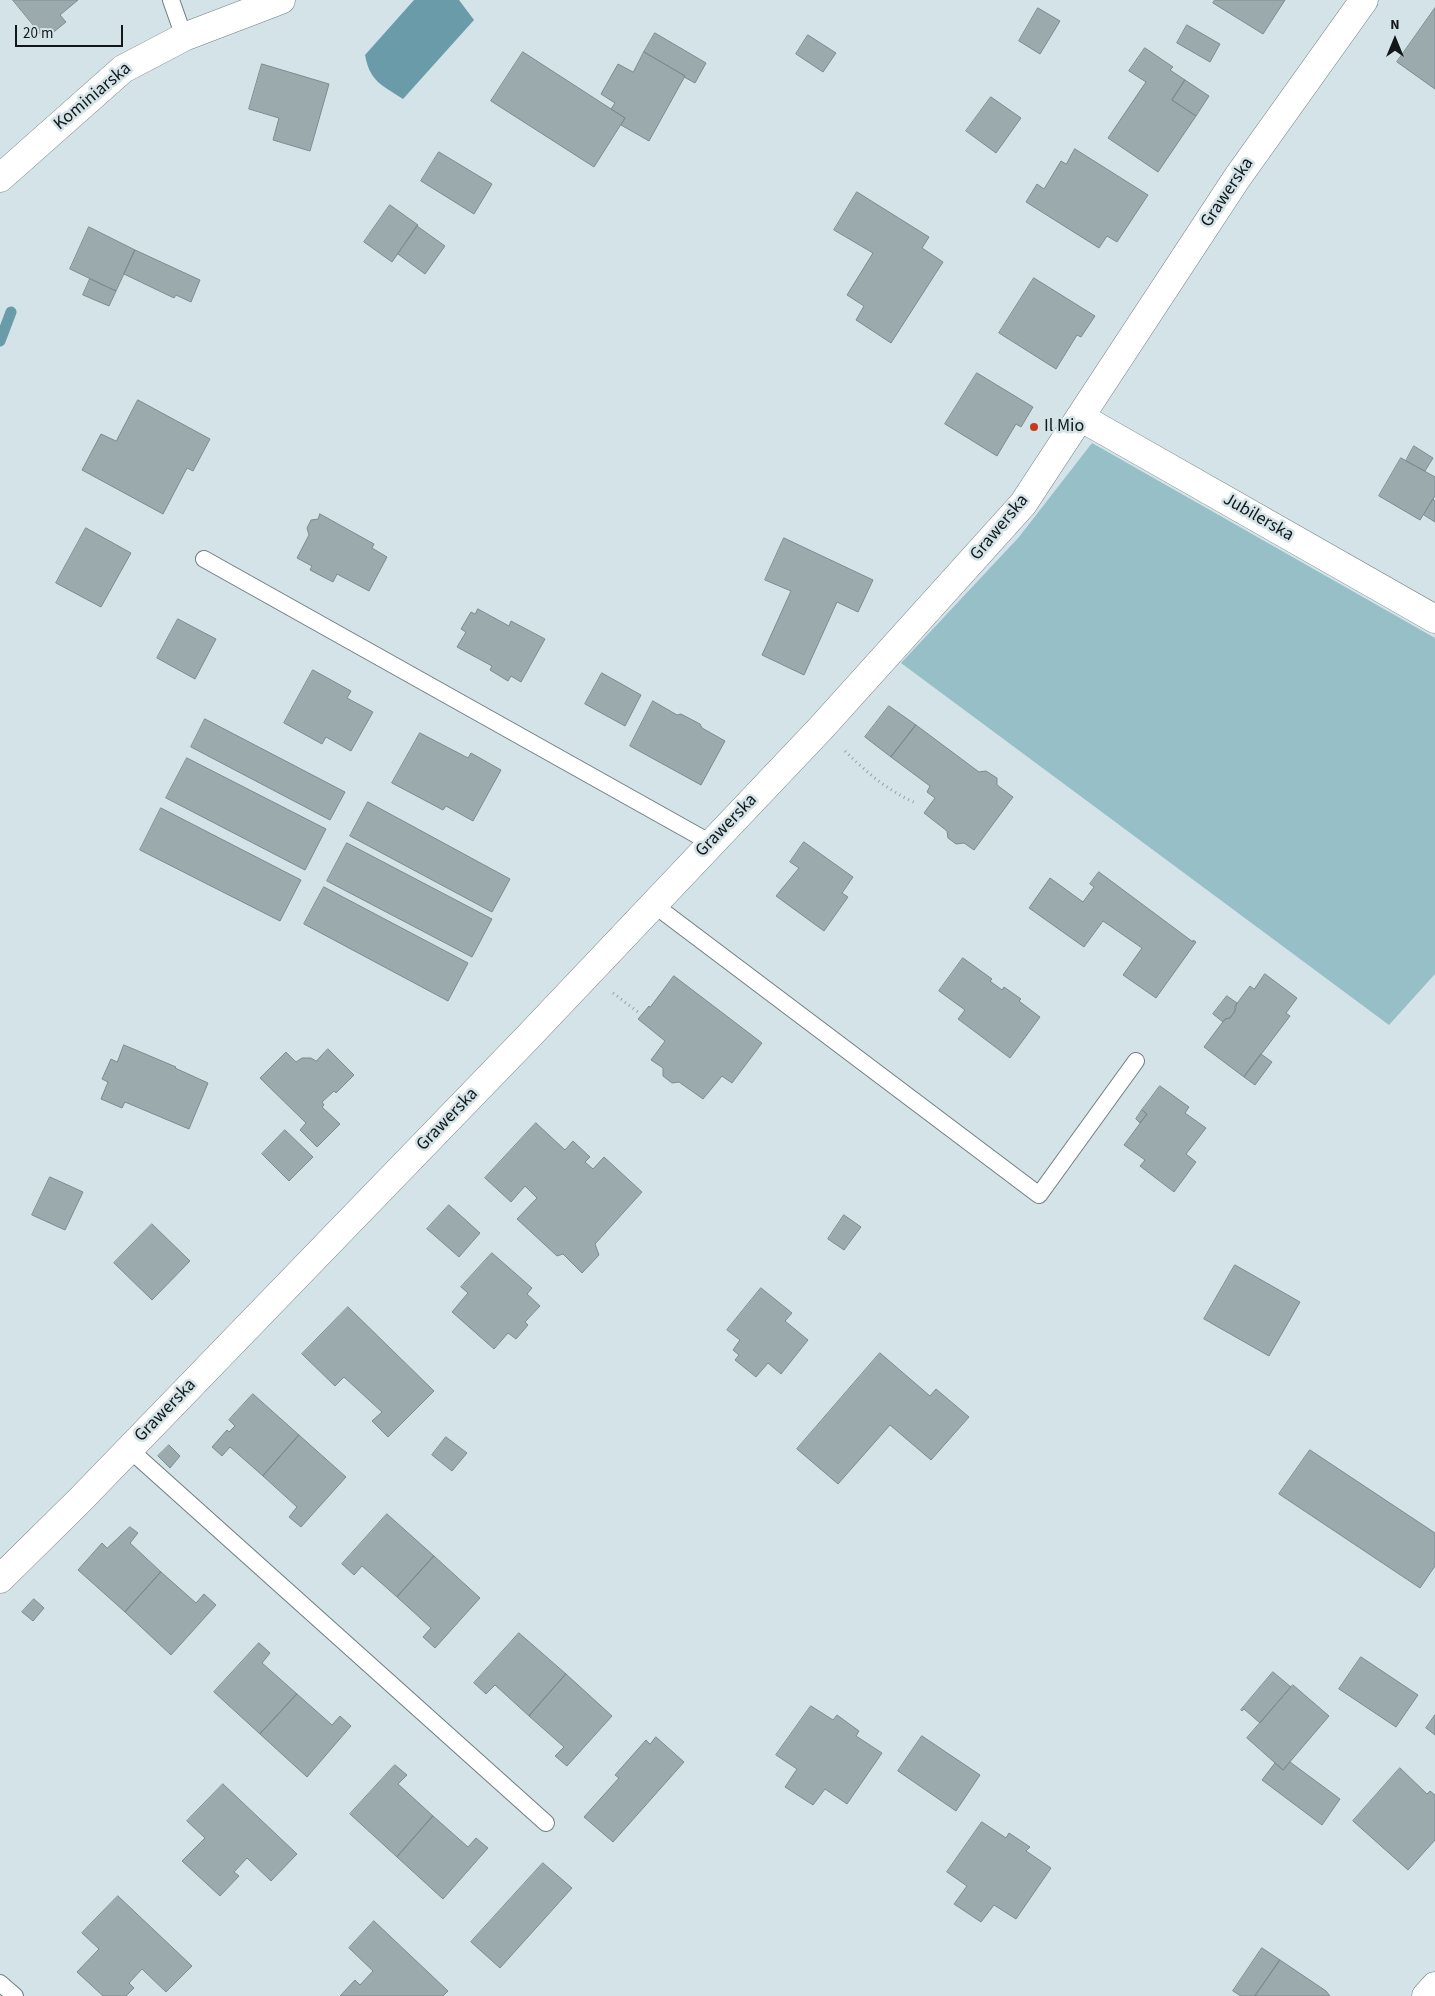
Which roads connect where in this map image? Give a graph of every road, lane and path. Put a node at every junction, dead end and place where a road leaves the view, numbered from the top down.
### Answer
1 (171, 0) edge
2 (281, 0) edge
3 (1364, 0) edge
4 (184, 38) junction
5 (0, 178) edge
6 (1080, 417) junction
7 (204, 559) dead end
8 (1435, 619) edge
9 (844, 750) dead end
10 (916, 803) dead end
11 (711, 843) junction
12 (653, 904) junction
13 (612, 992) dead end
14 (638, 1012) dead end
15 (1136, 1061) dead end
16 (129, 1449) junction
17 (0, 1579) edge
18 (546, 1823) dead end
19 (0, 1983) edge
20 (1435, 1986) edge
21 (15, 1996) edge
22 (1426, 1996) edge

1 - 4 lane
2 - 4 street, Kominiarska
3 - 6 street, Grawerska
4 - 5 street, Kominiarska
6 - 8 street, Jubilerska
6 - 11 street, Grawerska
7 - 11 lane
9 - 10 path
11 - 12 street, Grawerska
12 - 15 lane
12 - 16 street, Grawerska
13 - 14 path
16 - 17 street, Grawerska
16 - 18 lane
19 - 21 lane
20 - 22 street

